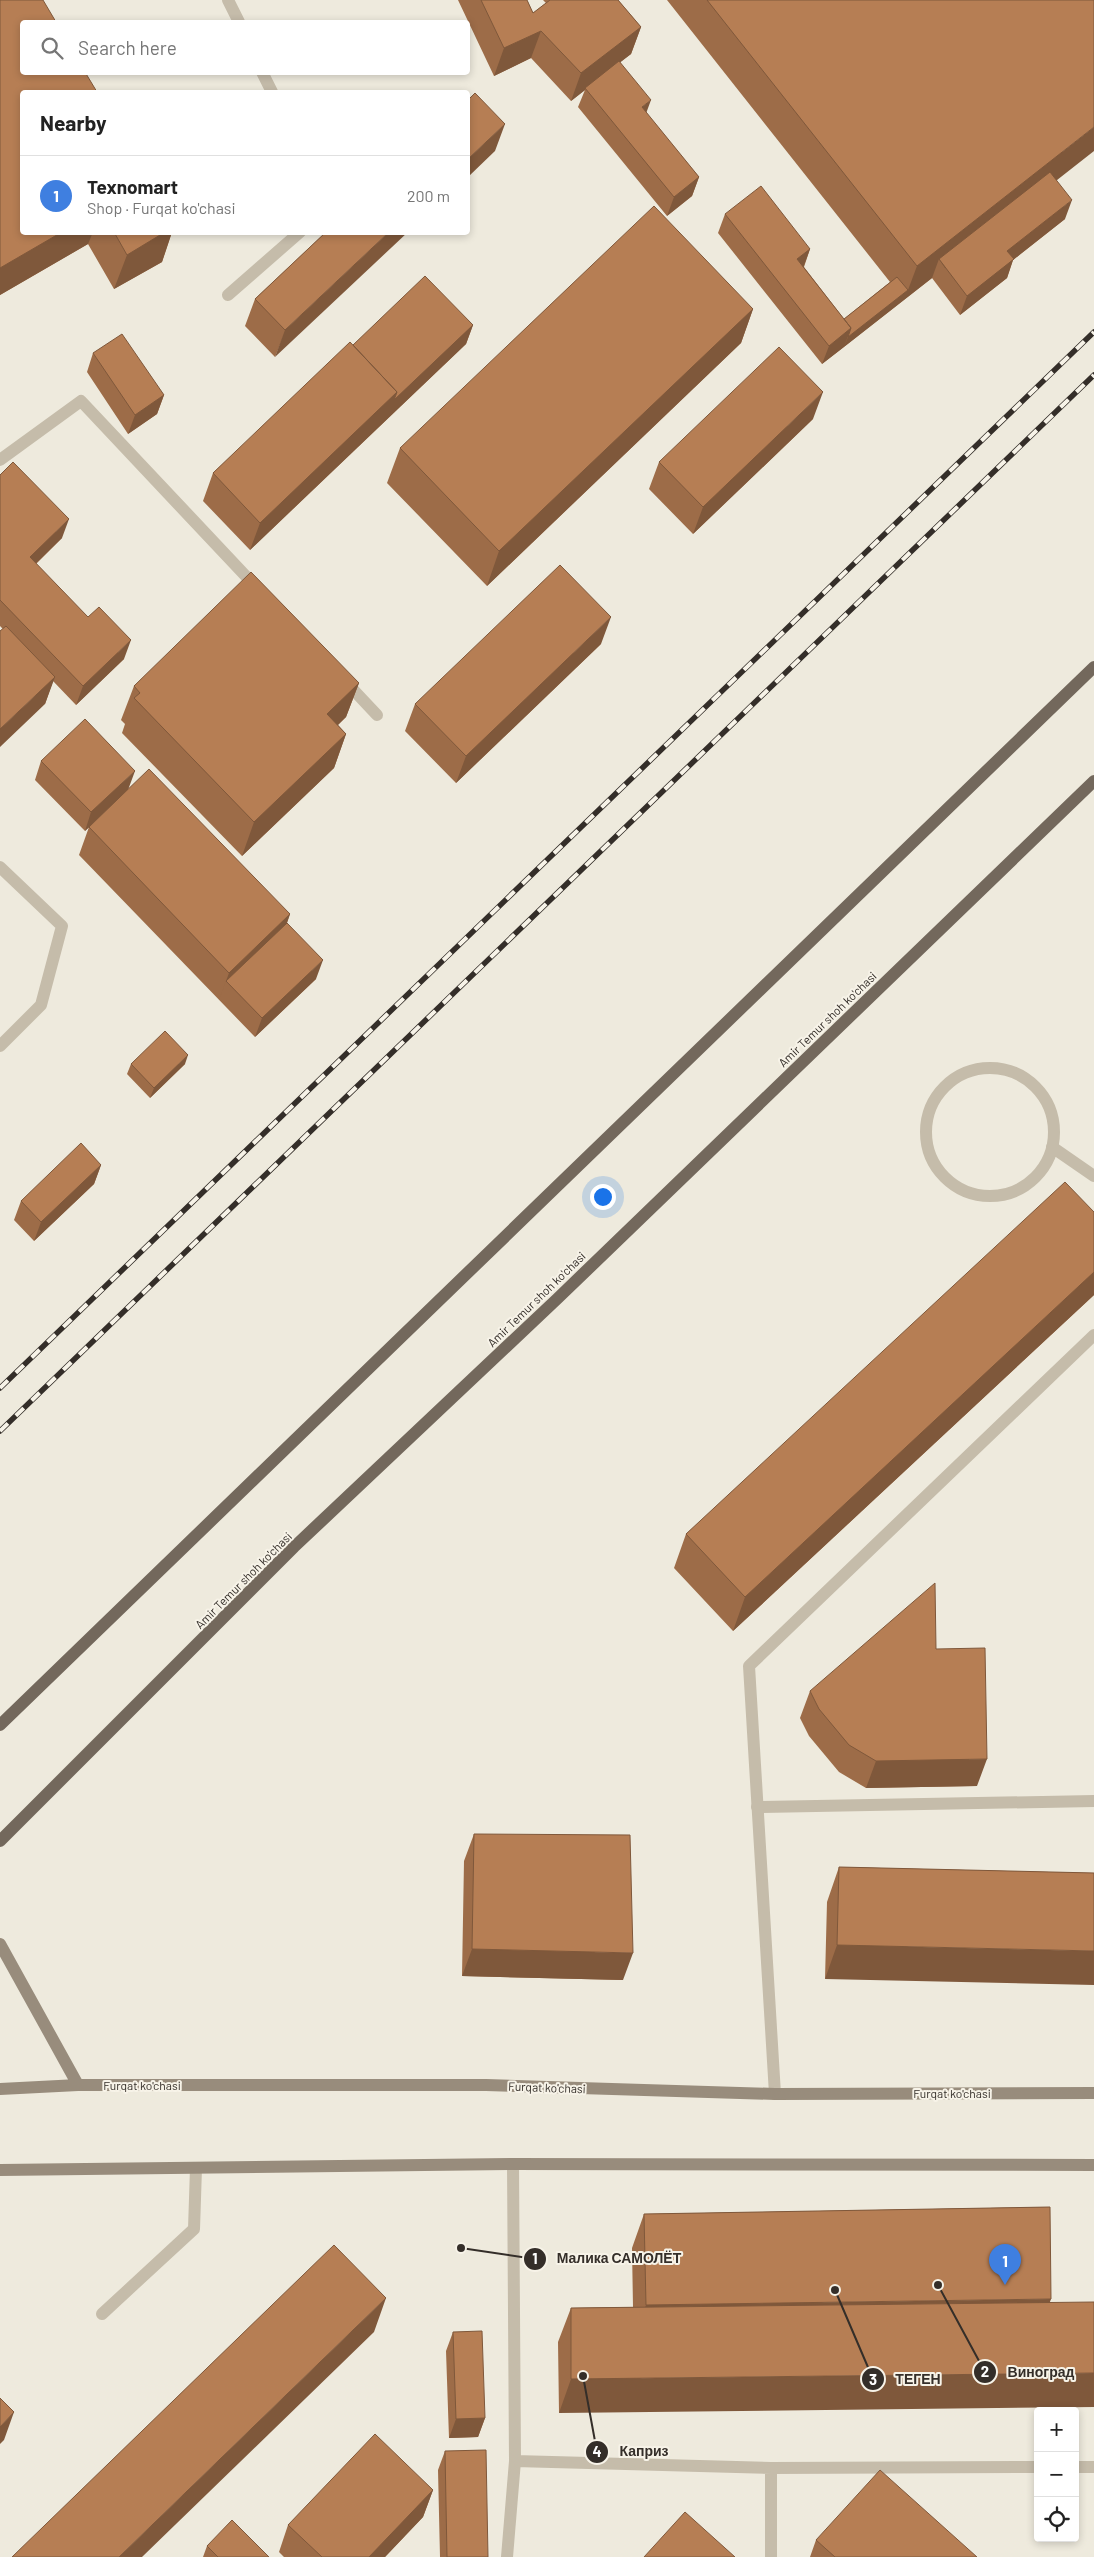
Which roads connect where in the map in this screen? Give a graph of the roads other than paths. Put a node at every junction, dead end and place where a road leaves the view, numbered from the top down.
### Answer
1 (228, 0) edge
2 (238, 20) edge
3 (264, 75) edge
4 (271, 90) edge
5 (297, 235) edge
6 (228, 296) dead end
7 (0, 460) edge
8 (263, 594) edge
9 (1094, 668) edge
10 (337, 672) edge
11 (377, 715) dead end
12 (1094, 781) edge
13 (0, 867) edge
14 (0, 1046) edge
15 (1052, 1147) junction
16 (1094, 1176) edge
17 (1094, 1334) edge
18 (0, 1725) edge
19 (1094, 1801) edge
20 (757, 1807) junction
21 (0, 1842) edge
22 (0, 1944) edge
23 (78, 2085) junction
24 (0, 2089) edge
25 (1094, 2093) edge
26 (775, 2094) junction
27 (513, 2164) junction
28 (1094, 2165) edge
29 (196, 2168) junction
30 (0, 2170) edge
31 (102, 2314) dead end
32 (515, 2461) junction
33 (1079, 2467) edge
34 (1094, 2467) edge
35 (771, 2468) junction
36 (1034, 2468) edge
37 (507, 2557) edge
38 (771, 2557) edge

1 - 2 street
3 - 4 street
5 - 6 street
7 - 8 street
9 - 18 main road
10 - 11 street
12 - 21 main road, Amir Temur shoh ko'chasi
13 - 14 street
15 - 15 street
15 - 16 street
17 - 20 street
19 - 20 street
20 - 26 street
22 - 23 main road
23 - 24 main road, Furqat ko'chasi
23 - 26 main road, Furqat ko'chasi
25 - 26 main road, Furqat ko'chasi
27 - 28 main road
27 - 29 main road
27 - 32 street
29 - 30 main road
29 - 31 street
32 - 35 street
32 - 37 street
33 - 34 street
35 - 36 street
35 - 38 street

